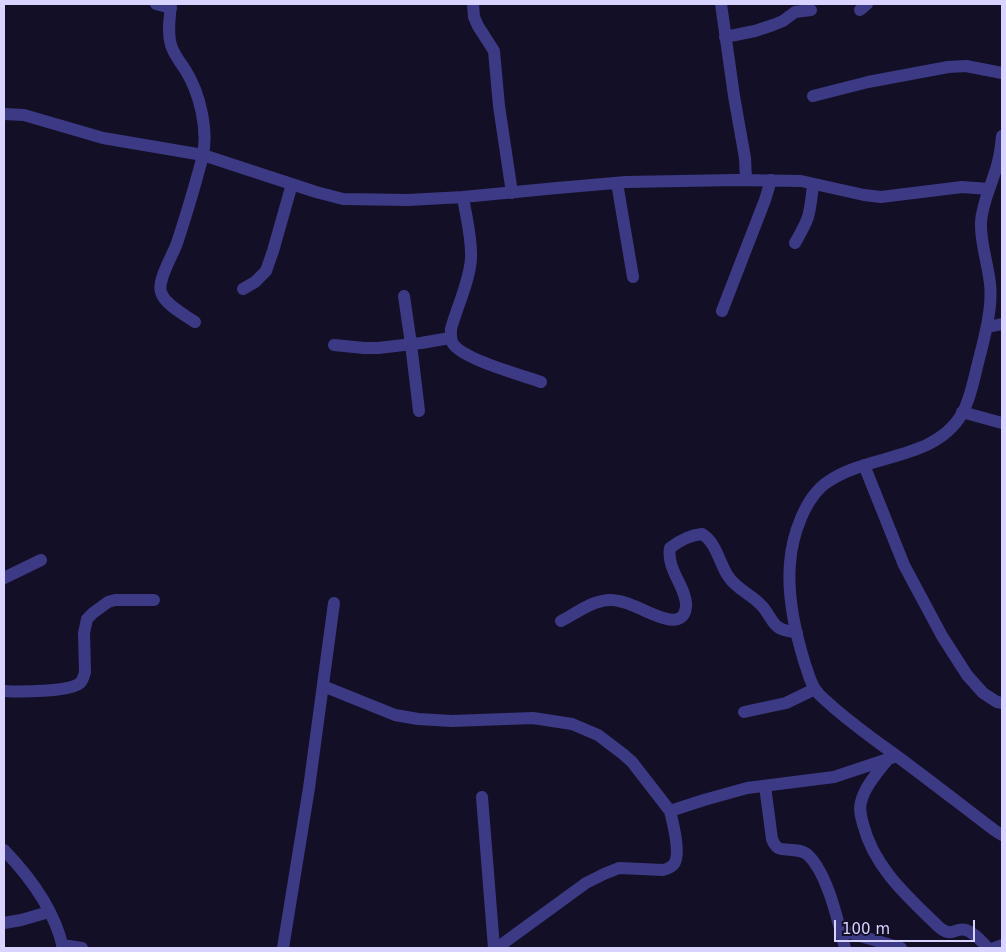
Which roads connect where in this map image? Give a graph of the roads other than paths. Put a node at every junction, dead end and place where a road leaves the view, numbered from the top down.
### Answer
1 (156, 4) edge
2 (473, 4) edge
3 (721, 4) edge
4 (171, 6) edge
5 (811, 10) dead end
6 (725, 37) junction
7 (1002, 73) edge
8 (814, 96) dead end
9 (4, 114) edge
10 (1002, 136) edge
11 (1002, 149) edge
12 (203, 155) junction
13 (746, 180) junction
14 (771, 180) junction
15 (617, 183) junction
16 (292, 184) junction
17 (813, 184) junction
18 (989, 189) junction
19 (512, 192) junction
20 (464, 197) junction
21 (795, 243) dead end
22 (633, 277) dead end
23 (996, 284) edge
24 (243, 289) dead end
25 (404, 296) dead end
26 (722, 311) dead end
27 (195, 322) dead end
28 (1002, 324) edge
29 (987, 325) junction
30 (450, 338) junction
31 (411, 344) junction
32 (334, 345) dead end
33 (542, 382) dead end
34 (419, 411) dead end
35 (962, 412) junction
36 (1002, 423) edge
37 (864, 465) junction
38 (41, 560) dead end
39 (4, 578) edge
40 (154, 600) dead end
41 (334, 603) dead end
42 (562, 621) dead end
43 (797, 633) junction
44 (323, 686) junction
45 (815, 689) junction
46 (4, 691) edge
47 (1002, 704) edge
48 (744, 712) dead end
49 (892, 758) junction
50 (765, 786) junction
51 (482, 798) dead end
52 (670, 811) junction
53 (1002, 835) edge
54 (4, 850) edge
55 (50, 912) junction
56 (4, 923) edge
57 (840, 930) junction
58 (1002, 945) edge
59 (62, 947) edge
60 (82, 948) edge
61 (283, 948) edge
62 (494, 948) edge
63 (499, 948) edge
64 (845, 948) edge
65 (901, 948) edge
66 (988, 948) edge
67 (994, 948) edge

1 - 4 street
2 - 19 street
3 - 6 street
4 - 12 street
5 - 6 street
6 - 13 street
7 - 8 street
9 - 12 street
10 - 11 street
11 - 18 street
12 - 16 street
12 - 27 street
13 - 14 street
13 - 15 street
14 - 17 street
14 - 26 street
15 - 19 street
15 - 22 street
16 - 20 street
16 - 24 street
17 - 18 street
17 - 21 street
18 - 23 street
19 - 20 street
20 - 30 street
23 - 29 street
25 - 31 street
28 - 29 street
29 - 35 street
30 - 31 street
30 - 33 street
31 - 32 street
31 - 34 street
35 - 36 street
35 - 37 street
37 - 43 street
37 - 47 street
38 - 39 street
40 - 46 street
41 - 44 street
42 - 43 street
43 - 45 street
44 - 52 street
44 - 61 street
45 - 48 street
45 - 49 street
49 - 50 street
49 - 53 street
49 - 66 street
50 - 52 street
50 - 57 street
51 - 62 street
52 - 63 street
54 - 55 street
55 - 56 street
55 - 59 street
57 - 64 street
57 - 65 street
58 - 67 street
59 - 60 street

